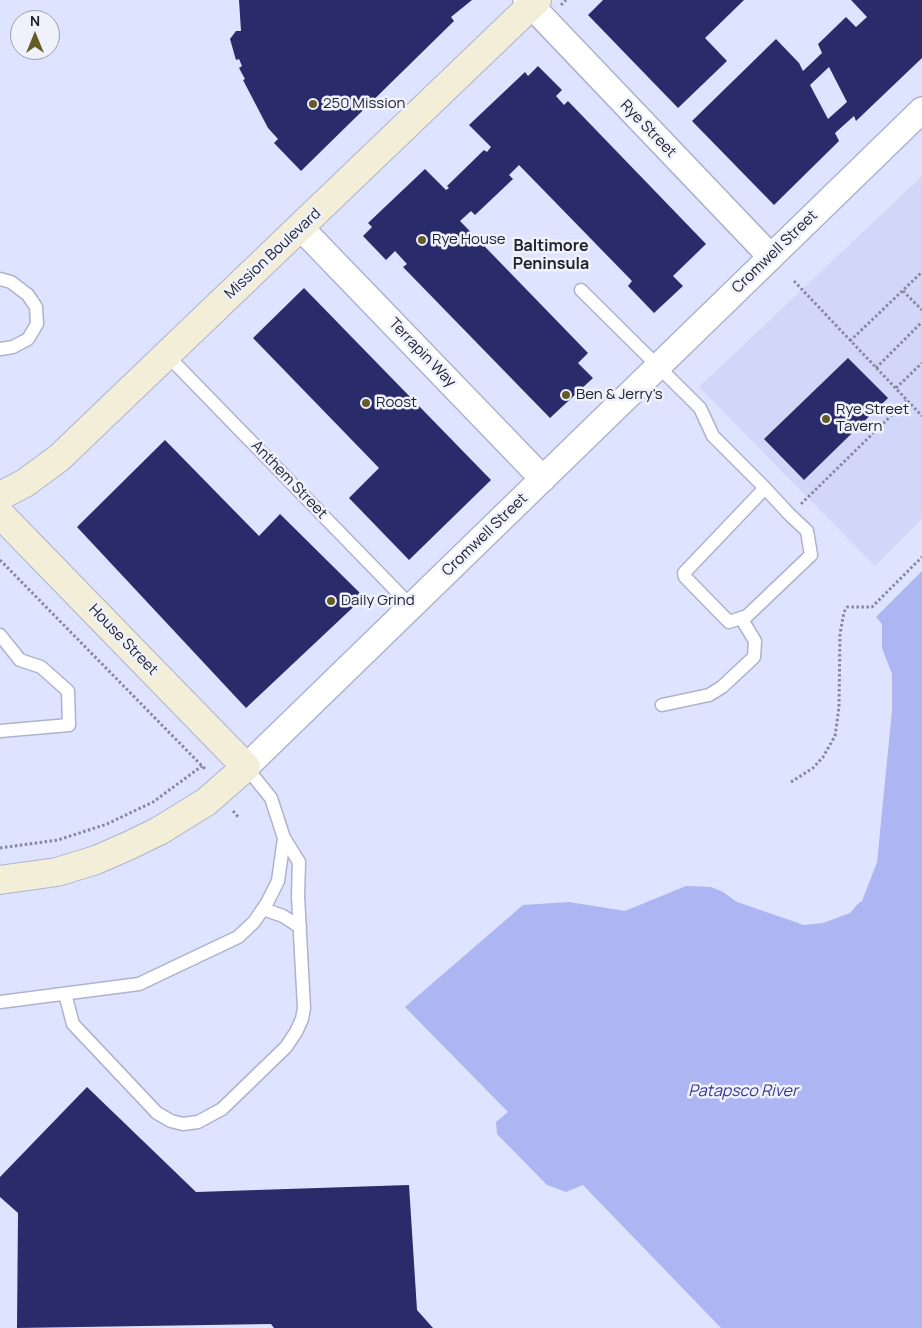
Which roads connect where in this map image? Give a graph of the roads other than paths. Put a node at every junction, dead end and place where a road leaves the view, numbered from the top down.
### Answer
1 (531, 2) edge
2 (922, 110) edge
3 (301, 228) junction
4 (770, 256) junction
5 (0, 279) edge
6 (581, 290) dead end
7 (0, 349) edge
8 (166, 354) junction
9 (658, 366) junction
10 (543, 478) junction
11 (764, 488) junction
12 (0, 496) edge
13 (0, 514) edge
14 (411, 606) junction
15 (741, 618) junction
16 (0, 635) edge
17 (662, 704) dead end
18 (0, 731) edge
19 (246, 767) junction
20 (284, 838) junction
21 (0, 880) edge
22 (263, 909) junction
23 (300, 927) junction
24 (65, 994) junction
25 (0, 1002) edge

1 - 3 street, Mission Boulevard
1 - 4 street, Rye Street
2 - 4 street, Cromwell Street
3 - 8 street, Mission Boulevard
3 - 10 street, Terrapin Way
4 - 9 street, Cromwell Street
5 - 7 lane
6 - 9 lane
8 - 12 street, Mission Boulevard
8 - 14 lane, Anthem Street
9 - 10 street, Cromwell Street
9 - 11 lane
10 - 14 street, Cromwell Street
11 - 15 lane
11 - 15 lane
13 - 19 street, House Street
14 - 19 street, Cromwell Street
15 - 17 lane
16 - 18 lane
19 - 20 lane
19 - 21 street, Cromwell Street
20 - 22 lane
20 - 23 lane
22 - 23 lane
22 - 24 lane
23 - 24 lane
24 - 25 lane

